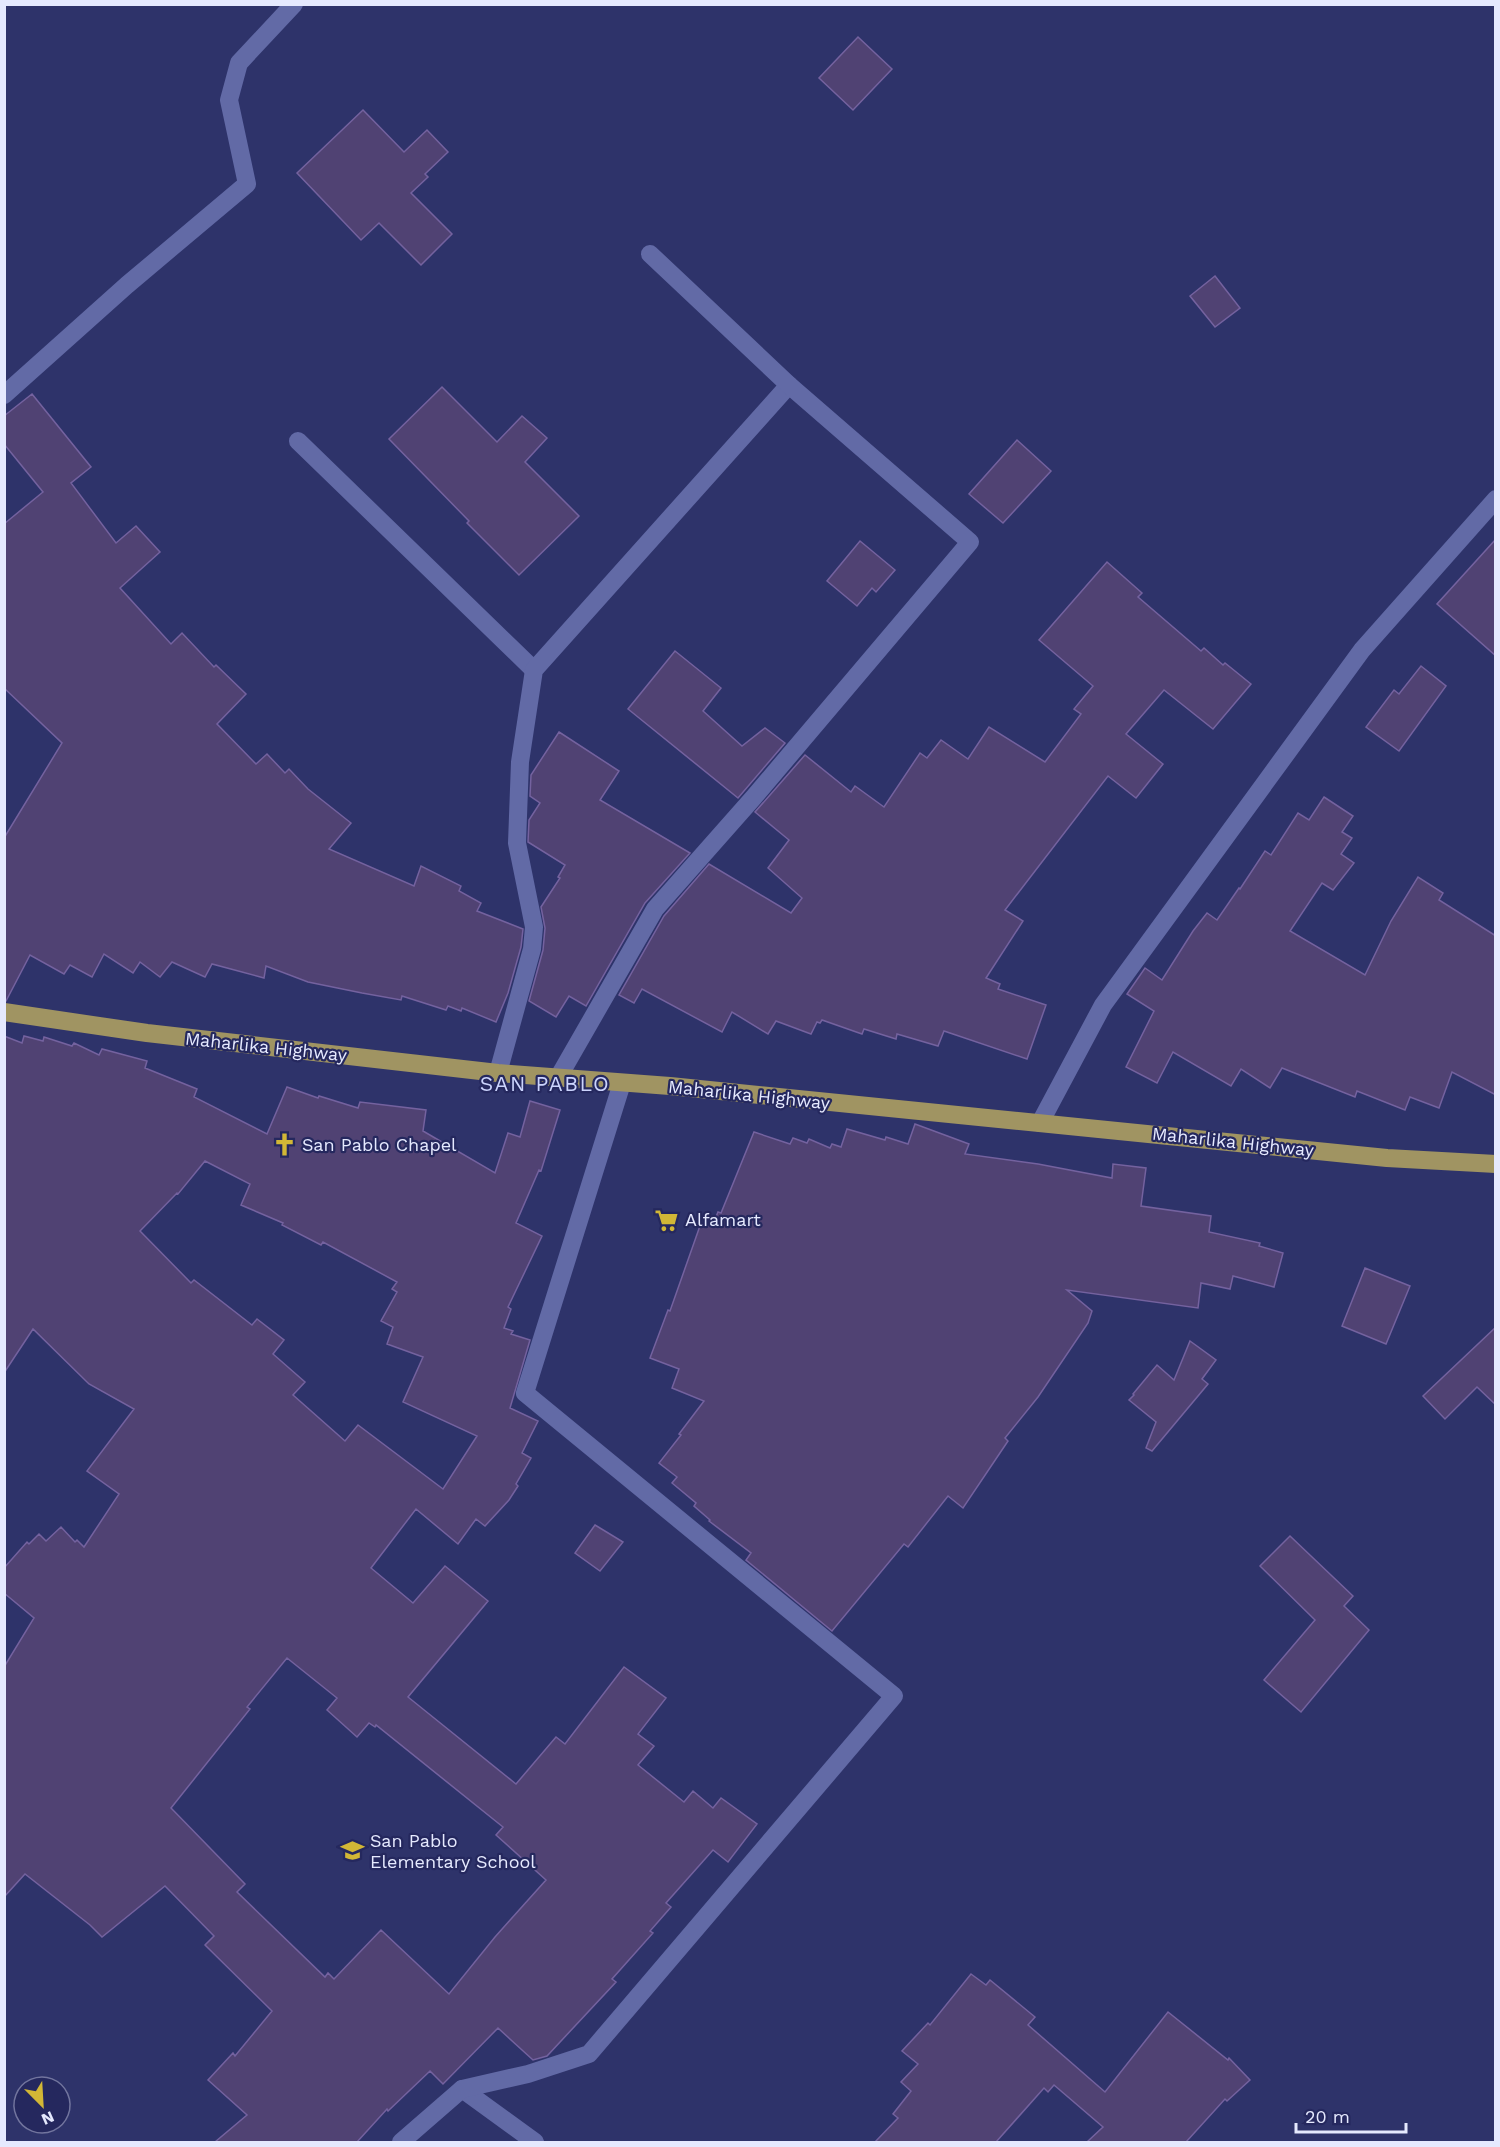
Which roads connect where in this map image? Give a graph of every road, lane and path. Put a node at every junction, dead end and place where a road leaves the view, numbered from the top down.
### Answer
1 (294, 4) edge
2 (650, 254) dead end
3 (789, 385) junction
4 (4, 395) edge
5 (298, 441) dead end
6 (1496, 499) edge
7 (534, 670) junction
8 (4, 1012) edge
9 (498, 1073) junction
10 (558, 1078) junction
11 (622, 1083) junction
12 (1040, 1123) junction
13 (1496, 1164) edge
14 (462, 2089) junction
15 (401, 2142) edge
16 (535, 2142) edge

1 - 4 street
2 - 3 street
3 - 7 street
3 - 10 street
5 - 7 street
6 - 12 street
7 - 9 street
8 - 9 highway, Maharlika Highway
9 - 10 highway, Maharlika Highway
10 - 11 highway, Maharlika Highway
11 - 12 highway, Maharlika Highway
11 - 14 street
12 - 13 highway, Maharlika Highway
14 - 15 street
14 - 16 street

